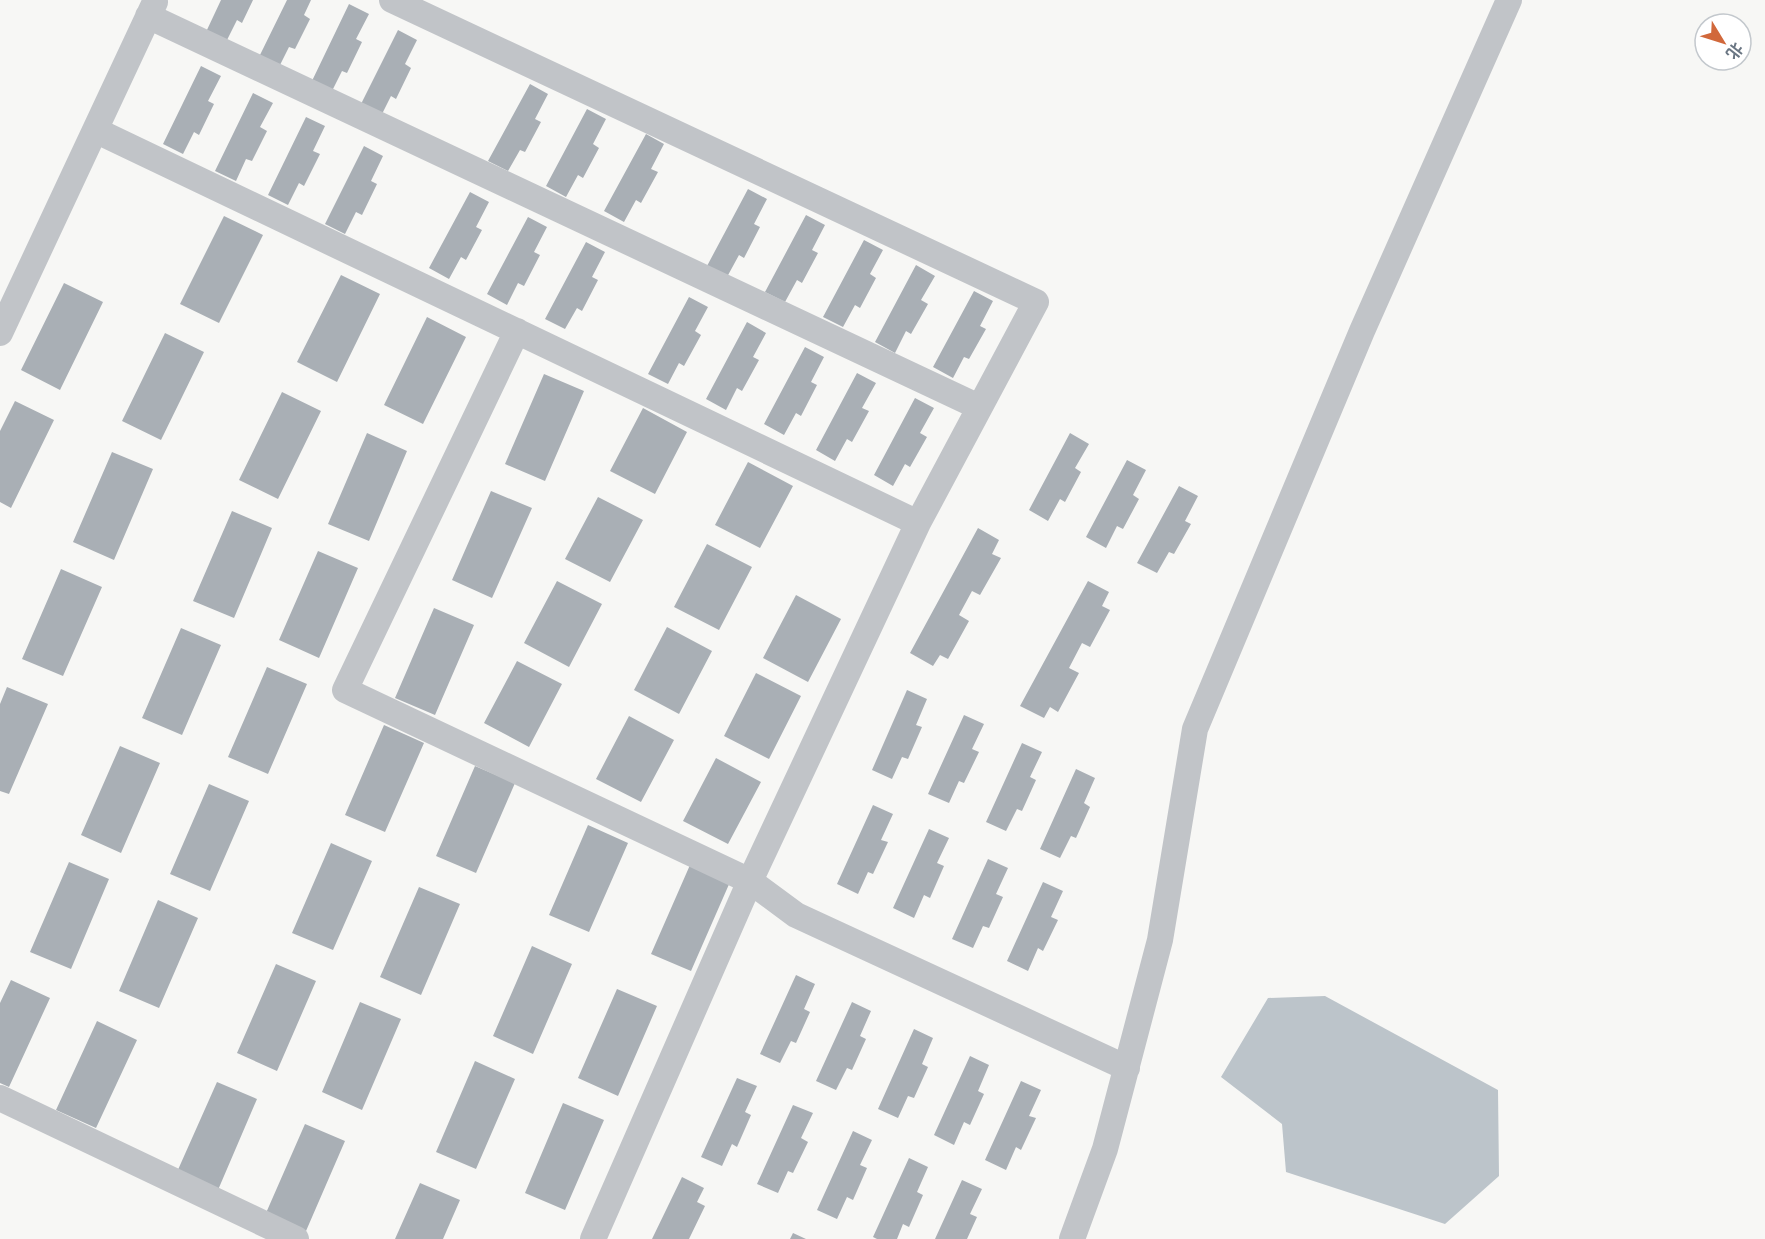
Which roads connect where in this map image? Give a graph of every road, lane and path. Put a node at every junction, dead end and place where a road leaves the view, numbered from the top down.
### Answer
1 (392, 0) edge
2 (1509, 0) edge
3 (152, 8) edge
4 (95, 130) junction
5 (517, 331) junction
6 (0, 333) edge
7 (979, 407) junction
8 (918, 523) junction
9 (750, 881) junction
10 (1126, 1068) junction
11 (0, 1098) edge
12 (296, 1239) edge
13 (593, 1239) edge
14 (1072, 1239) edge

1 - 7 street
2 - 10 street
3 - 4 street
3 - 7 street
4 - 5 street
4 - 6 street
5 - 8 street
5 - 9 street
7 - 8 street
8 - 9 street
9 - 10 street
9 - 13 street
10 - 14 street
11 - 12 street

